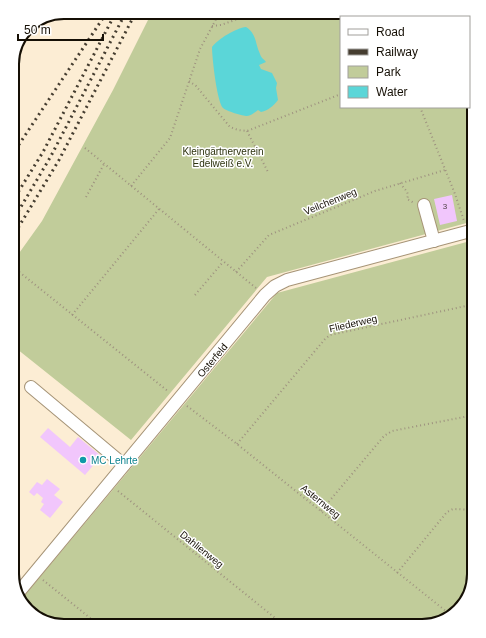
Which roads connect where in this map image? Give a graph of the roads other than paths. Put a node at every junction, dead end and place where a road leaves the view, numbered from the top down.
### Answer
1 (424, 205) road end
2 (467, 232) edge
3 (434, 241) junction
4 (31, 387) dead end
5 (124, 465) junction
6 (22, 589) edge

1 - 3 street
2 - 3 street, Osterfeld
3 - 5 street, Osterfeld
4 - 5 street
5 - 6 street, Osterfeld

